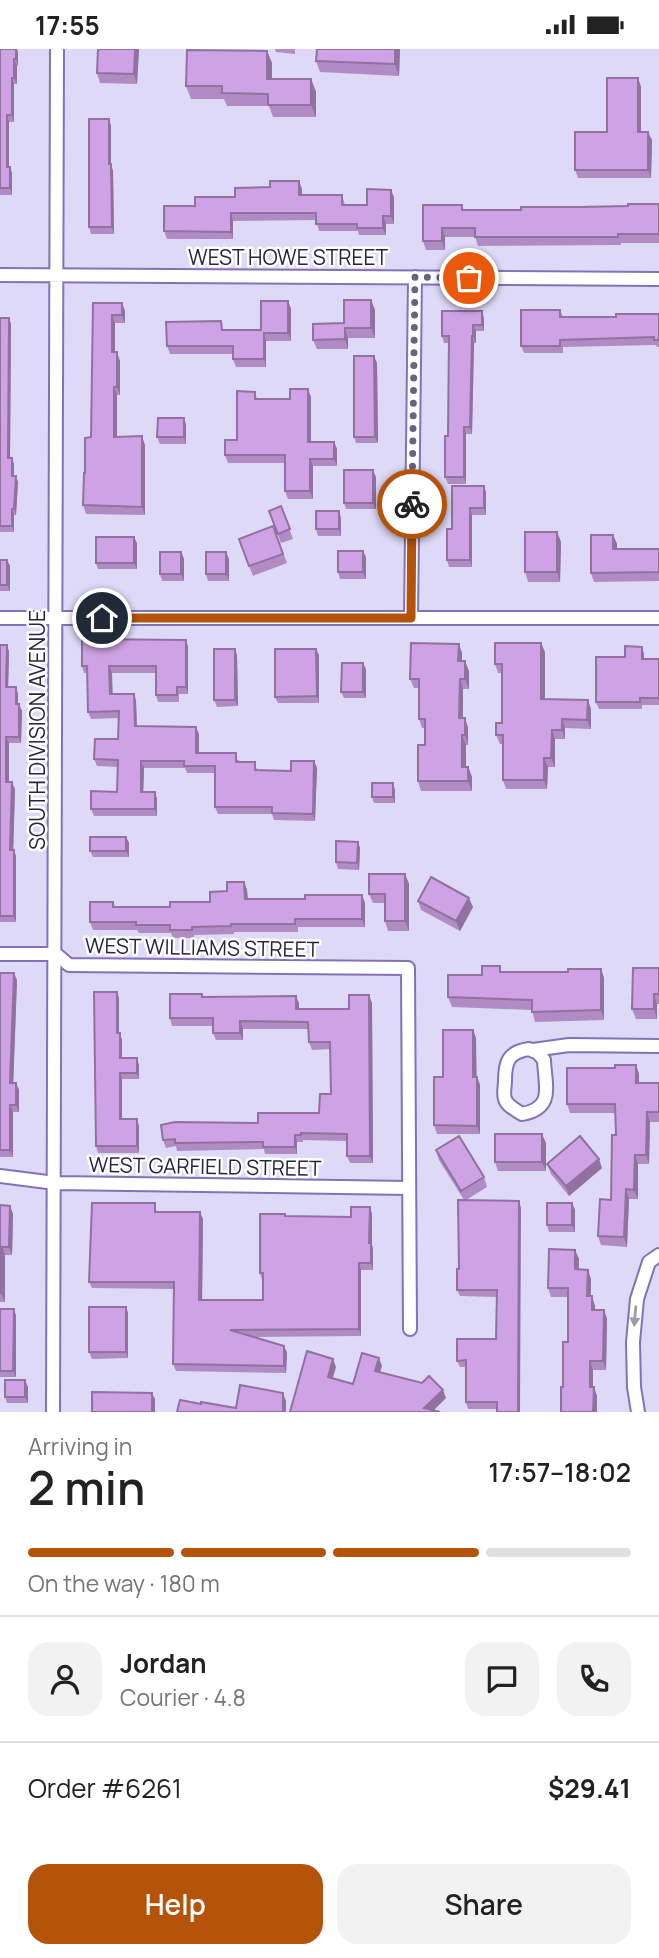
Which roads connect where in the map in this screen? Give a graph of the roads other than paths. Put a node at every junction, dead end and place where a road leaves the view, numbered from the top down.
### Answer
1 (57, 49) edge
2 (0, 275) edge
3 (57, 275) junction
4 (415, 277) junction
5 (659, 279) edge
6 (0, 618) edge
7 (57, 618) junction
8 (411, 618) junction
9 (659, 618) edge
10 (0, 954) edge
11 (56, 954) junction
12 (659, 1046) edge
13 (533, 1051) junction
14 (0, 1176) edge
15 (55, 1183) junction
16 (409, 1188) junction
17 (659, 1255) edge
18 (410, 1329) dead end
19 (53, 1412) edge
20 (638, 1412) edge

1 - 3 street, SOUTH DIVISION AVENUE
2 - 3 street, WEST HOWE STREET
3 - 4 street, WEST HOWE STREET
3 - 7 street, SOUTH DIVISION AVENUE
4 - 5 street, WEST HOWE STREET
4 - 8 street
6 - 7 street
7 - 8 street
7 - 11 street, SOUTH DIVISION AVENUE
8 - 9 street
10 - 11 street, WEST WILLIAMS STREET
11 - 15 street, SOUTH DIVISION AVENUE
11 - 16 street, WEST WILLIAMS STREET
12 - 13 street
13 - 13 street
14 - 15 street, WEST GARFIELD STREET
15 - 16 street, WEST GARFIELD STREET
15 - 19 street, SOUTH DIVISION AVENUE
16 - 18 street
17 -> 20 street

